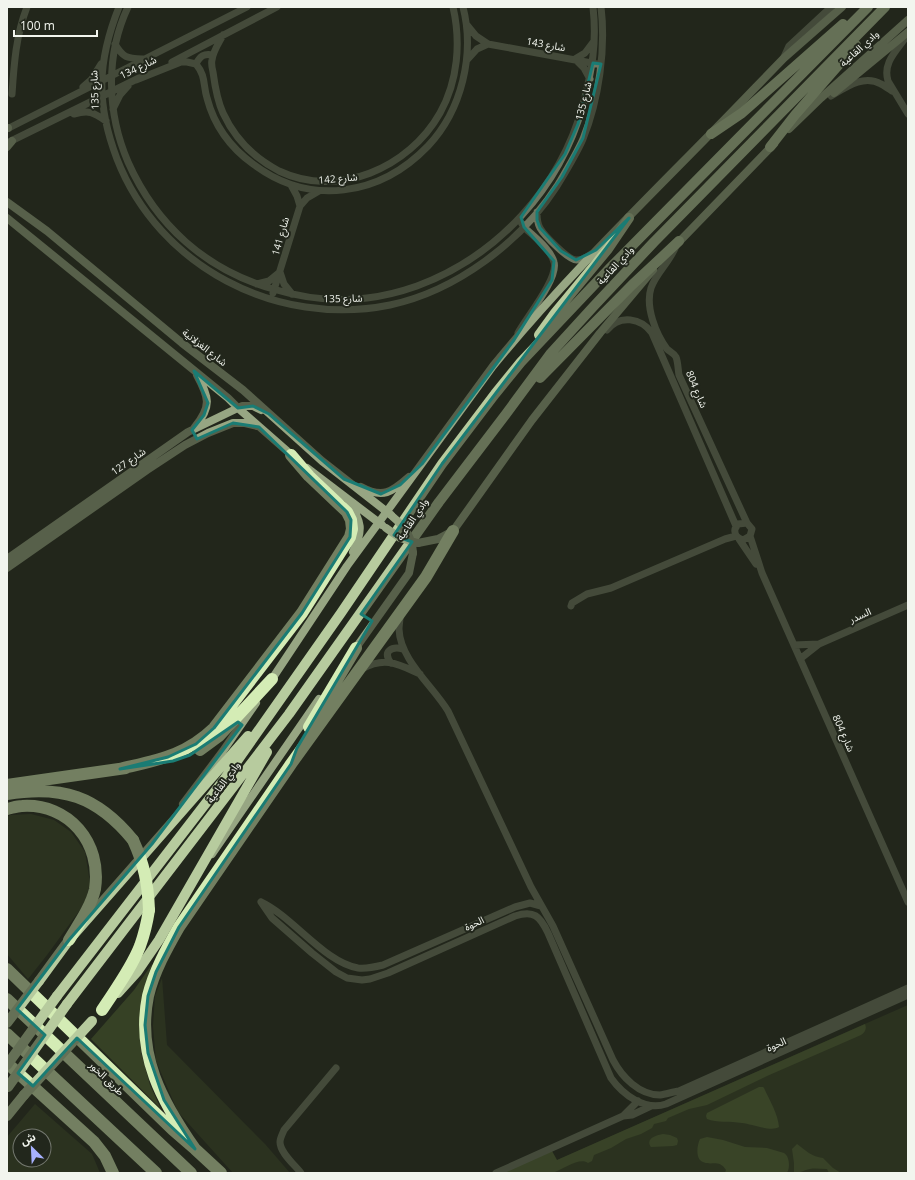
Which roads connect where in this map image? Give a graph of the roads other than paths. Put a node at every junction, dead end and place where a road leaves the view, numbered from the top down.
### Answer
1 (27, 7) edge
2 (119, 7) edge
3 (128, 7) edge
4 (247, 7) edge
5 (277, 7) edge
6 (453, 7) edge
7 (463, 7) edge
8 (593, 7) edge
9 (601, 7) edge
10 (608, 7) edge
11 (831, 7) edge
12 (842, 7) edge
13 (865, 7) edge
14 (868, 7) edge
15 (885, 7) edge
16 (890, 7) edge
17 (908, 15) edge
18 (602, 20) junction
19 (908, 20) edge
20 (467, 25) junction
21 (899, 28) junction
22 (908, 33) edge
23 (223, 36) junction
24 (594, 41) junction
25 (115, 44) junction
26 (488, 44) junction
27 (213, 55) junction
28 (784, 58) junction
29 (146, 59) junction
30 (575, 59) junction
31 (103, 60) junction
32 (467, 60) junction
33 (593, 63) junction
34 (196, 64) junction
35 (601, 64) junction
36 (10, 75) edge
37 (111, 76) junction
38 (590, 79) junction
39 (102, 80) junction
40 (134, 80) junction
41 (79, 92) junction
42 (111, 92) junction
43 (894, 92) junction
44 (12, 94) dead end
45 (102, 96) junction
46 (831, 96) junction
47 (113, 109) junction
48 (908, 114) edge
49 (60, 118) junction
50 (106, 121) junction
51 (795, 123) junction
52 (7, 129) edge
53 (711, 134) junction
54 (9, 144) edge
55 (770, 147) junction
56 (291, 185) junction
57 (319, 191) junction
58 (7, 196) edge
59 (7, 202) edge
60 (300, 206) junction
61 (15, 208) junction
62 (537, 212) junction
63 (521, 217) junction
64 (7, 218) edge
65 (629, 218) junction
66 (524, 227) junction
67 (534, 237) junction
68 (512, 239) junction
69 (678, 243) junction
70 (596, 250) junction
71 (280, 272) junction
72 (257, 284) junction
73 (274, 289) junction
74 (292, 295) junction
75 (271, 299) junction
76 (514, 340) junction
77 (590, 346) junction
78 (521, 362) junction
79 (194, 371) junction
80 (238, 408) junction
81 (269, 414) junction
82 (506, 414) junction
83 (260, 427) junction
84 (192, 430) junction
85 (197, 439) junction
86 (291, 455) junction
87 (422, 464) junction
88 (344, 479) junction
89 (348, 499) junction
90 (390, 514) junction
91 (379, 522) junction
92 (747, 523) junction
93 (453, 531) junction
94 (736, 532) junction
95 (750, 536) junction
96 (415, 542) junction
97 (7, 559) edge
98 (347, 566) junction
99 (7, 568) edge
100 (762, 573) junction
101 (908, 605) edge
102 (572, 606) dead end
103 (401, 611) junction
104 (820, 644) junction
105 (794, 645) junction
106 (356, 648) junction
107 (403, 649) junction
108 (800, 659) junction
109 (391, 663) junction
110 (359, 670) junction
111 (422, 675) junction
112 (272, 679) junction
113 (275, 706) junction
114 (289, 714) junction
115 (291, 764) junction
116 (120, 769) junction
117 (7, 785) edge
118 (7, 794) edge
119 (7, 809) edge
120 (152, 844) junction
121 (201, 867) junction
122 (908, 902) edge
123 (541, 906) junction
124 (278, 912) junction
125 (537, 917) junction
126 (272, 918) junction
127 (69, 940) junction
128 (7, 969) edge
129 (908, 988) edge
130 (908, 995) edge
131 (7, 999) edge
132 (102, 1010) junction
133 (7, 1023) edge
134 (7, 1034) edge
135 (7, 1064) edge
136 (336, 1068) dead end
137 (8, 1088) edge
138 (638, 1101) junction
139 (651, 1106) junction
140 (7, 1116) edge
141 (623, 1116) junction
142 (195, 1149) junction
143 (113, 1173) edge
144 (156, 1173) edge
145 (191, 1173) edge
146 (221, 1173) edge
147 (302, 1173) edge
148 (496, 1173) edge

1 - 36 street
2 - 31 street, شارع 135
3 - 25 street, شارع 135
4 - 29 street, شارع 134
5 - 23 street, شارع 134
6 - 27 street, شارع 142
7 - 20 street, شارع 142
8 - 24 street, شارع 135
9 - 18 street, شارع 135
10 - 18 street
11 - 28 street
12 - 28 street, وادي القاعية
13 - 53 main road
14 - 78 main road, وادي القاعية
15 - 82 main road, وادي القاعية
16 - 55 main road
17 - 21 street
18 - 35 street, شارع 135
19 - 21 street, وادي القاعية
20 - 26 street
20 - 32 street, شارع 142
21 - 51 street, وادي القاعية
22 - 43 street
22 - 46 street
23 - 27 street, شارع 142
23 - 40 street, شارع 134
24 - 30 street
24 - 33 street, شارع 135
25 - 29 street
25 - 37 street, شارع 135
26 - 30 street, شارع 143
26 - 32 street
27 - 34 street
28 - 53 street, وادي القاعية
29 - 37 street, شارع 134
30 - 33 street, شارع 143
30 - 38 street
31 - 39 street, شارع 135
31 - 41 street
32 - 57 street, شارع 142
33 - 35 street, شارع 143
33 - 38 street, شارع 135
34 - 40 street
34 - 56 street, شارع 142
35 - 62 street, شارع 135
36 - 44 street
37 - 39 street, شارع 134
37 - 42 street, شارع 135
38 - 63 street, شارع 135
39 - 41 street, شارع 134
39 - 45 street, شارع 135
40 - 42 street, شارع 134
40 - 47 street
41 - 52 street, شارع 134
42 - 45 street, شارع 134
42 - 47 street, شارع 135
43 - 46 street
43 - 48 street
45 - 49 street, شارع 134
45 - 50 street, شارع 135
46 - 51 street
47 - 72 street, شارع 135
49 - 50 street
49 - 54 street, شارع 134
50 - 75 street, شارع 135
51 - 55 street, وادي القاعية
53 - 65 street, وادي القاعية
55 - 69 street, وادي القاعية
56 - 57 street, شارع 142
56 - 60 street
57 - 60 street
58 - 61 street
59 - 61 street, شارع الغزلانية
60 - 71 street, شارع 141
61 - 81 street, شارع الغزلانية
62 - 66 street, شارع 135
62 - 70 street, وادي القاعية
63 - 66 street, وادي القاعية
63 - 74 street, شارع 135
64 - 79 street
65 - 70 street, وادي القاعية
65 - 78 main road
66 - 67 street, وادي القاعية
66 - 68 street, شارع 135
67 - 68 street
67 - 76 street, وادي القاعية
68 - 75 street, شارع 135
69 - 77 street, وادي القاعية
69 - 82 main road
69 - 92 street, شارع 804
70 - 76 street, وادي القاعية
71 - 72 street
71 - 73 street, شارع 141
71 - 74 street
72 - 73 street, شارع 135
73 - 74 street, شارع 135
73 - 75 street, شارع 141
76 - 87 street, وادي القاعية
77 - 93 street, وادي القاعية
77 - 94 street, شارع 804
78 - 113 main road, وادي القاعية
79 - 80 street
79 - 84 street
80 - 81 street, شارع 127
80 - 83 street
80 - 84 street, شارع 127
81 - 88 street, شارع الغزلانية
82 - 114 main road, وادي القاعية
83 - 85 street, شارع 127
83 - 86 street
84 - 85 street
84 - 97 street, شارع 127
85 - 99 street, شارع 127
86 - 89 street
86 - 116 highway
87 - 88 street
87 - 90 street, وادي القاعية
88 - 90 street, شارع الغزلانية
89 - 91 street
89 - 98 street
90 - 91 street, وادي القاعية
90 - 96 street, bridge
91 - 96 street, bridge
91 - 98 street, وادي القاعية
92 - 94 street
92 - 95 street
93 - 96 street
93 - 103 highway
94 - 95 street
94 - 100 street, شارع 804
94 - 102 street
95 - 100 street, شارع 804
96 - 106 street, وادي القاعية, bridge
98 - 112 street, وادي القاعية
100 - 105 street, شارع 804
101 - 104 street, السدر
103 - 107 street, الحوة
103 - 110 highway
104 - 105 street
104 - 108 street
105 - 108 street, شارع 804
106 - 115 highway
106 - 121 street, وادي القاعية
107 - 109 street
107 - 111 street, الحوة
108 - 122 street, شارع 804
109 - 110 street, الحوة
109 - 111 street, الحوة
110 - 115 highway
111 - 123 street, الحوة
112 - 116 highway
112 - 120 street, وادي القاعية
113 - 120 main road
113 - 135 main road, وادي القاعية, bridge
114 - 121 main road
114 - 137 main road, وادي القاعية, bridge
115 - 142 highway
116 - 117 highway
118 - 132 highway, bridge
119 - 127 highway
120 - 127 main road
121 - 132 main road
123 - 124 street, الحوة
123 - 125 street
123 - 129 street, الحوة
124 - 126 street
124 - 126 street, الحوة
125 - 126 street, الحوة
125 - 138 street
127 - 133 main road, bridge
128 - 142 highway
130 - 139 street, الحوة
131 - 145 highway, طريق الخور
132 - 140 main road, bridge
134 - 144 highway
135 - 143 highway
136 - 147 street
138 - 139 street
138 - 141 street
139 - 141 street, الحوة
141 - 148 street
142 - 146 highway

